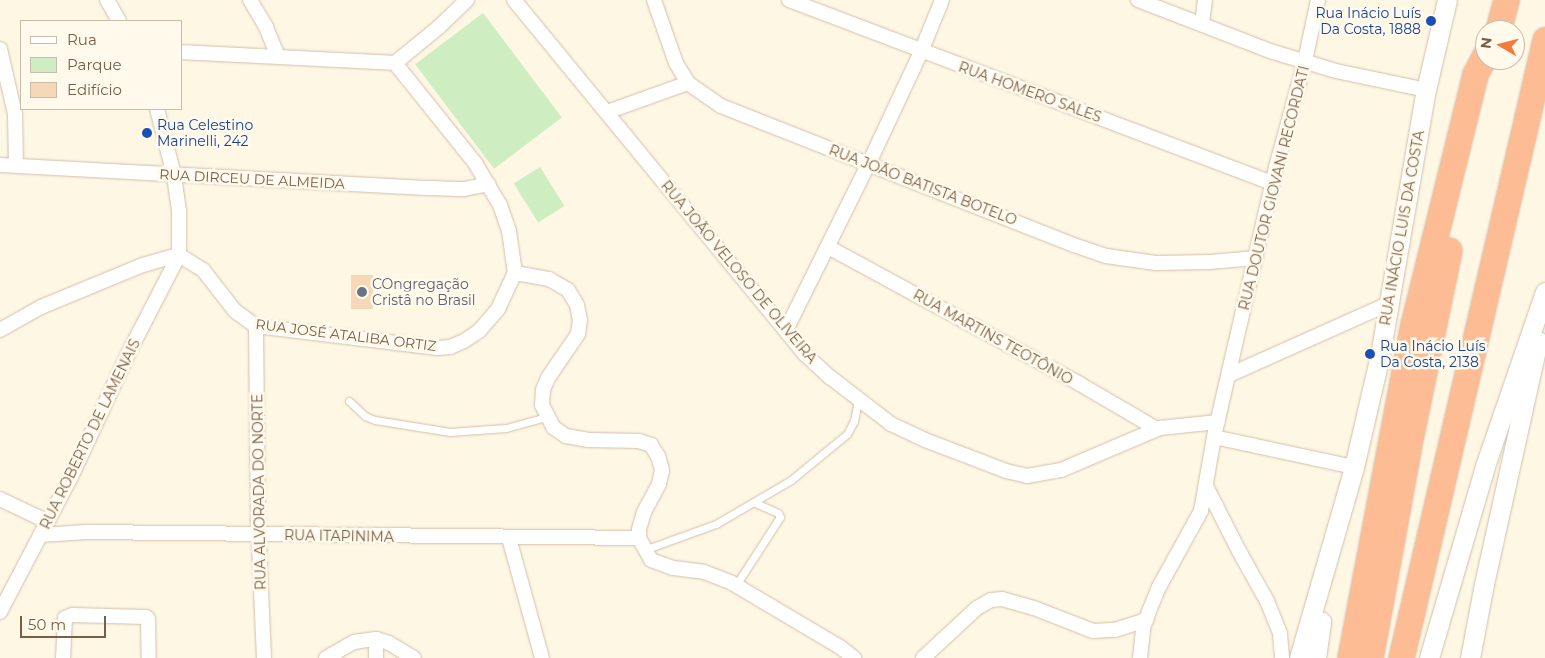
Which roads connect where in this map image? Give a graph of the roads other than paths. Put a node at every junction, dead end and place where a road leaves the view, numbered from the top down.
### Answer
1 (107, 0) edge
2 (250, 0) edge
3 (467, 0) edge
4 (514, 0) edge
5 (654, 0) edge
6 (789, 0) edge
7 (942, 0) edge
8 (1138, 0) edge
9 (1205, 0) edge
10 (1318, 0) edge
11 (1448, 0) edge
12 (1506, 0) edge
13 (118, 20) edge
14 (1501, 20) edge
15 (1202, 24) junction
16 (1545, 40) edge
17 (0, 49) edge
18 (922, 51) junction
19 (182, 52) edge
20 (278, 56) junction
21 (1542, 58) edge
22 (1305, 61) junction
23 (395, 63) junction
24 (1477, 70) edge
25 (1489, 70) edge
26 (688, 83) junction
27 (1426, 90) junction
28 (157, 110) edge
29 (607, 112) junction
30 (16, 164) junction
31 (869, 164) junction
32 (0, 165) edge
33 (174, 175) junction
34 (1272, 183) junction
35 (489, 184) junction
36 (828, 247) junction
37 (179, 255) junction
38 (1256, 258) junction
39 (515, 274) junction
40 (1545, 292) edge
41 (1390, 302) junction
42 (1545, 308) edge
43 (1355, 318) junction
44 (256, 326) junction
45 (1385, 329) junction
46 (0, 330) edge
47 (786, 330) junction
48 (1228, 375) junction
49 (858, 400) junction
50 (349, 401) dead end
51 (546, 417) junction
52 (1218, 422) junction
53 (1157, 429) junction
54 (1214, 437) junction
55 (1354, 467) junction
56 (1206, 486) junction
57 (1382, 486) junction
58 (0, 499) edge
59 (753, 502) junction
60 (1367, 520) dead end
61 (48, 522) junction
62 (40, 535) junction
63 (259, 535) junction
64 (509, 538) junction
65 (641, 544) junction
66 (736, 585) junction
67 (0, 612) edge
68 (1146, 620) junction
69 (1280, 634) junction
70 (376, 639) junction
71 (1306, 655) edge
72 (63, 658) edge
73 (149, 658) edge
74 (264, 658) edge
75 (326, 658) edge
76 (376, 658) edge
77 (414, 658) edge
78 (542, 658) edge
79 (854, 658) edge
80 (923, 658) edge
81 (1140, 658) edge
82 (1282, 658) edge
83 (1350, 658) edge
84 (1370, 658) edge
85 (1401, 658) edge
86 (1429, 658) edge
87 (1470, 658) edge

1 - 13 street
2 - 20 street
3 - 23 street
4 - 29 street, RUA JOÃO VELOSO DE OLIVEIRA
5 - 26 street, RUA JOÃO BATISTA BOTELO
6 - 18 street, RUA HOMERO SALES
7 - 18 street
8 - 15 street
9 - 15 street
10 - 22 street, RUA DOUTOR GIOVANI RECORDATI
11 - 27 main road, RUA INÁCIO LUIS DA COSTA
12 - 14 highway
15 - 22 street
16 - 21 highway
17 - 30 street
18 - 31 street
18 - 34 street, RUA HOMERO SALES
19 - 20 street
20 - 23 street
21 - 85 highway
22 - 27 street
22 - 34 street, RUA DOUTOR GIOVANI RECORDATI
23 - 35 street
24 - 57 highway
25 - 84 highway
26 - 29 street
26 - 31 street, RUA JOÃO BATISTA BOTELO
27 - 41 main road, RUA INÁCIO LUIS DA COSTA
28 - 33 street
29 - 47 street, RUA JOÃO VELOSO DE OLIVEIRA
30 - 32 street, RUA DIRCEU DE ALMEIDA
30 - 33 street, RUA DIRCEU DE ALMEIDA
31 - 36 street
31 - 38 street, RUA JOÃO BATISTA BOTELO
33 - 35 street, RUA DIRCEU DE ALMEIDA
33 - 37 street
34 - 38 street, RUA DOUTOR GIOVANI RECORDATI
35 - 39 street
36 - 47 street
36 - 53 street, RUA MARTINS TEOTÔNIO
37 - 44 street, RUA JOSÉ ATALIBA ORTIZ
37 - 46 street
37 - 61 street, RUA ROBERTO DE LAMENAIS
38 - 48 street, RUA DOUTOR GIOVANI RECORDATI
39 - 44 street, RUA JOSÉ ATALIBA ORTIZ
39 - 51 street
40 - 86 main road
41 - 43 street
41 - 45 main road, RUA INÁCIO LUIS DA COSTA
42 - 87 main road
43 - 45 street
43 - 48 street
44 - 63 street, RUA ALVORADA DO NORTE
45 - 55 main road, RUA INÁCIO LUIS DA COSTA
47 - 49 street, RUA JOÃO VELOSO DE OLIVEIRA
48 - 52 street, RUA DOUTOR GIOVANI RECORDATI
49 - 53 street, RUA JOÃO VELOSO DE OLIVEIRA
49 - 59 lane
50 - 51 lane
51 - 65 street
52 - 53 street, RUA JOÃO VELOSO DE OLIVEIRA
52 - 54 street, RUA DOUTOR GIOVANI RECORDATI
54 - 55 street
54 - 56 street, RUA DOUTOR GIOVANI RECORDATI
55 - 71 main road, RUA INÁCIO LUIS DA COSTA
56 - 68 street, RUA DOUTOR GIOVANI RECORDATI
56 - 69 street
57 - 60 lane
57 - 83 highway
58 - 61 street
59 - 65 lane
59 - 66 lane
61 - 62 street, RUA ROBERTO DE LAMENAIS
62 - 63 street, RUA ITAPINIMA
62 - 67 street, RUA ROBERTO DE LAMENAIS
63 - 64 street, RUA ITAPINIMA
63 - 74 street, RUA ALVORADA DO NORTE
64 - 65 street, RUA ITAPINIMA
64 - 78 street
65 - 66 street
66 - 79 street
68 - 80 street
68 - 81 street, RUA DOUTOR GIOVANI RECORDATI
69 - 71 street
69 - 82 street
70 - 75 street
70 - 76 street
70 - 77 street
72 - 73 street

